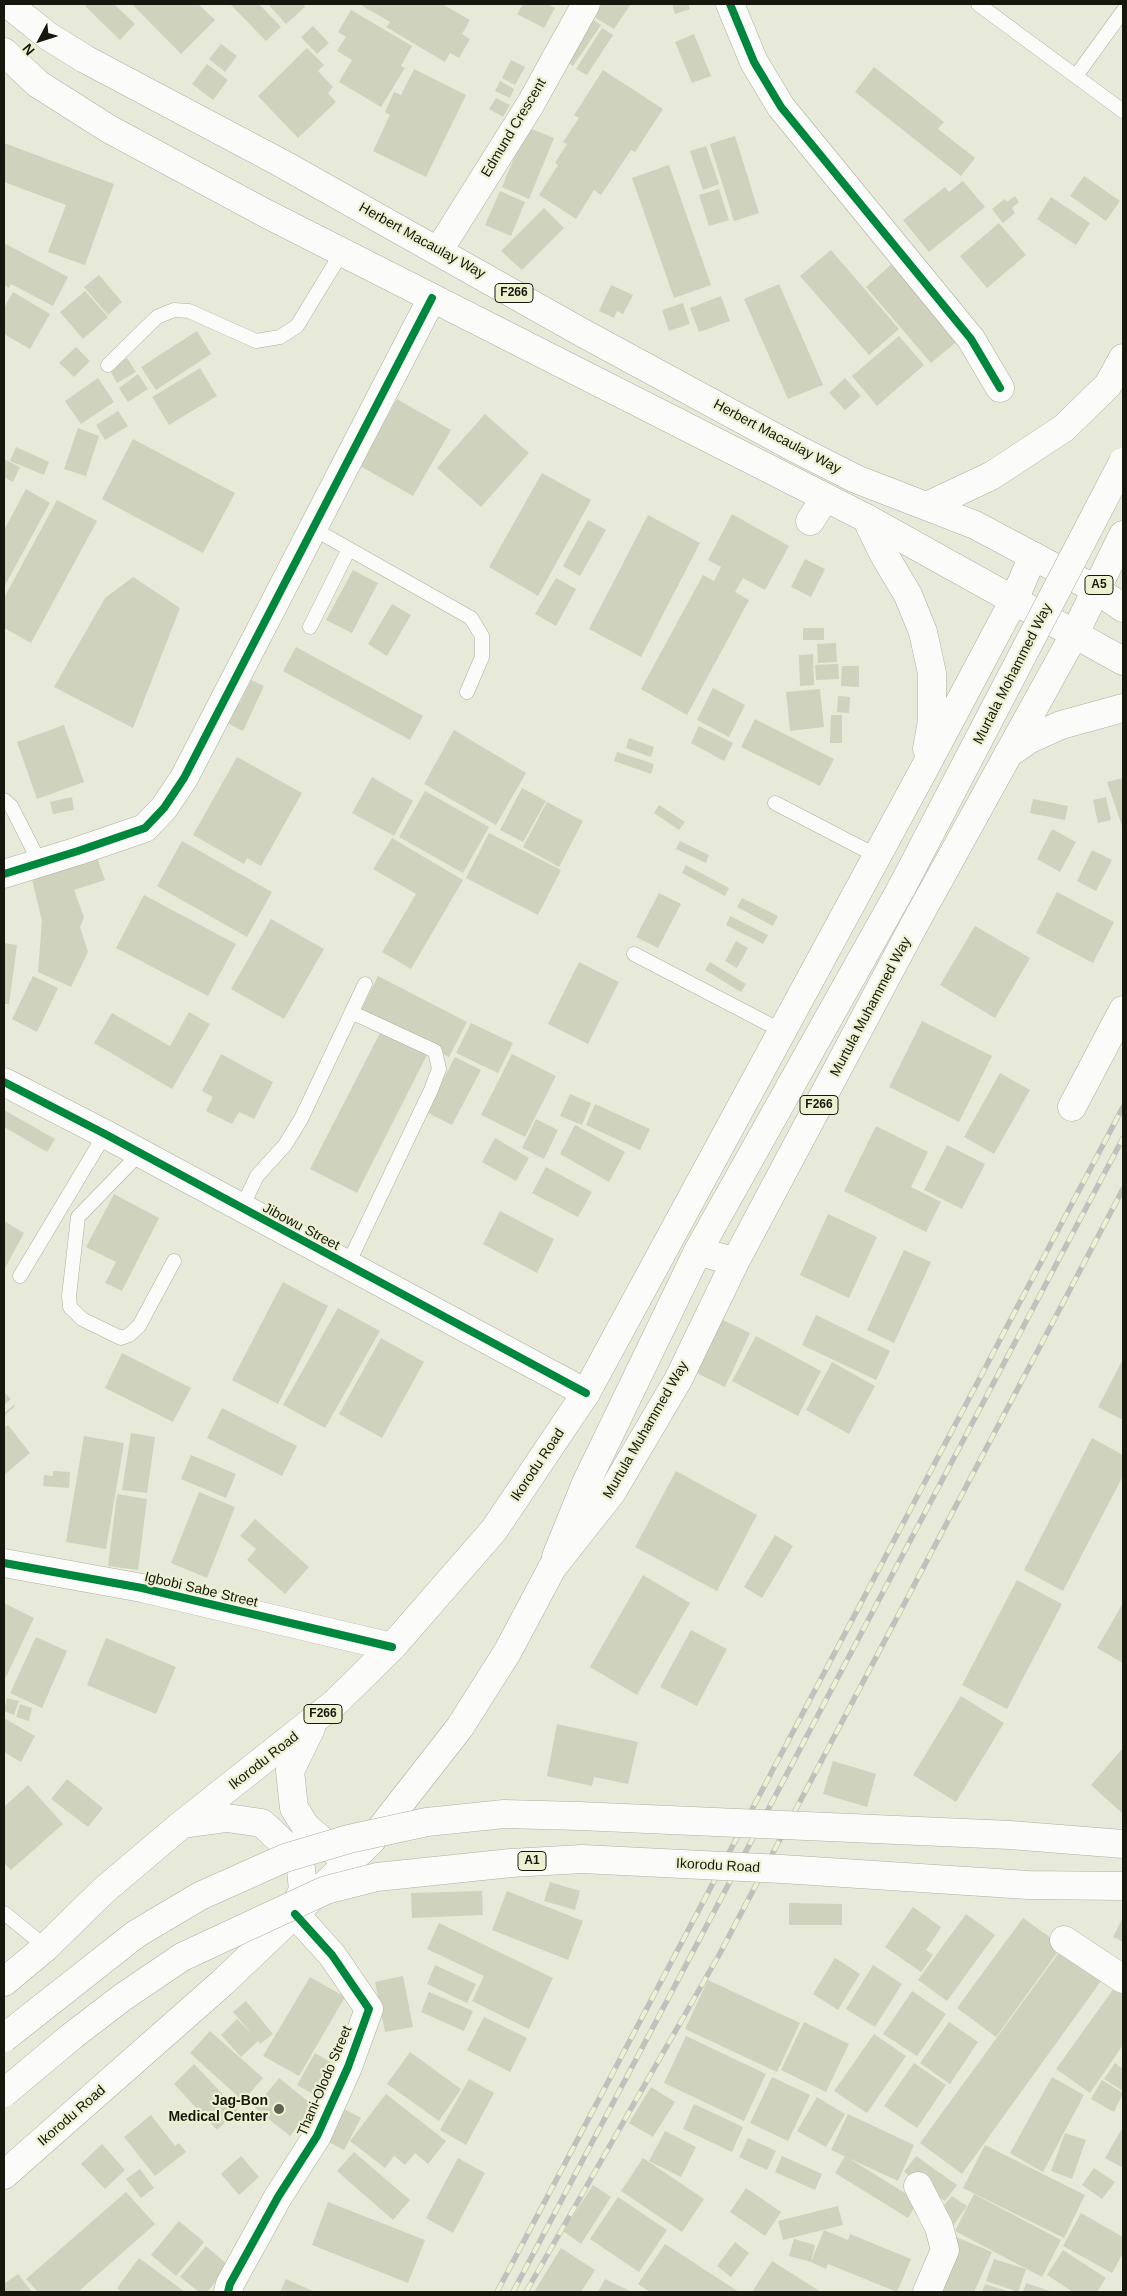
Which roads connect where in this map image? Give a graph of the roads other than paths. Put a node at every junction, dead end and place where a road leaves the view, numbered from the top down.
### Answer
1 (8, 4) edge
2 (586, 4) edge
3 (730, 4) edge
4 (978, 4) edge
5 (1123, 11) edge
6 (4, 52) edge
7 (1076, 76) junction
8 (1123, 111) edge
9 (438, 250) junction
10 (342, 252) junction
11 (432, 298) junction
12 (1123, 358) edge
13 (108, 365) dead end
14 (1000, 388) dead end
15 (1123, 462) edge
16 (825, 498) junction
17 (927, 506) junction
18 (866, 518) junction
19 (810, 521) dead end
20 (312, 528) junction
21 (1123, 535) edge
22 (349, 549) junction
23 (1033, 556) junction
24 (1097, 590) junction
25 (1014, 600) junction
26 (1123, 608) edge
27 (310, 627) dead end
28 (1074, 634) junction
29 (1123, 661) edge
30 (466, 692) dead end
31 (1123, 708) edge
32 (1008, 754) junction
33 (922, 773) junction
34 (4, 800) edge
35 (775, 803) dead end
36 (877, 856) junction
37 (40, 863) junction
38 (4, 874) edge
39 (902, 887) joint
40 (634, 954) dead end
41 (365, 984) dead end
42 (1123, 1010) edge
43 (353, 1013) junction
44 (782, 1031) junction
45 (4, 1082) edge
46 (1072, 1107) dead end
47 (105, 1134) junction
48 (140, 1154) junction
49 (241, 1209) junction
50 (698, 1250) junction
51 (174, 1260) dead end
52 (736, 1262) junction
53 (347, 1266) junction
54 (20, 1276) dead end
55 (586, 1393) junction
56 (4, 1563) edge
57 (552, 1568) junction
58 (392, 1647) junction
59 (314, 1722) junction
60 (182, 1825) junction
61 (372, 1841) junction
62 (1123, 1844) edge
63 (1123, 1886) edge
64 (4, 1913) edge
65 (292, 1917) junction
66 (1064, 1940) dead end
67 (46, 1946) junction
68 (1123, 1979) edge
69 (4, 1982) edge
70 (4, 2038) edge
71 (4, 2093) edge
72 (4, 2175) edge
73 (918, 2186) dead end
74 (228, 2292) edge
75 (927, 2292) edge

1 - 9 main road, Herbert Macaulay Way / F266
2 - 9 main road, Edmund Crescent
3 - 14 main road
4 - 7 lane
5 - 7 lane
6 - 10 main road
7 - 8 lane
9 - 17 main road, Herbert Macaulay Way / F266
10 - 11 main road
10 - 13 lane
11 - 16 main road
11 - 20 main road
12 - 17 main road
15 - 39 main road, Murtala Mohammed Way, bridge
16 - 18 main road
16 - 19 main road
17 - 23 main road, Herbert Macaulay Way / F266
18 - 25 main road
18 - 33 main road
20 - 22 lane
20 - 37 main road
21 - 24 main road, A5
22 - 27 lane
22 - 30 lane
23 - 24 main road, A5
23 - 25 main road
24 - 26 main road, A5
24 - 28 main road, A5
25 - 28 main road
25 - 33 main road
28 - 29 main road
28 - 32 main road, Murtula Muhammed Way / F266
31 - 32 main road
32 - 52 main road, Murtula Muhammed Way / F266
33 - 36 main road
34 - 37 lane
35 - 36 lane
36 - 44 main road
37 - 38 main road
39 - 50 main road, Murtula Muhammed Way
40 - 44 lane
41 - 43 lane
42 - 46 main road
43 - 49 lane
43 - 53 lane
44 - 55 main road
45 - 47 main road, Jibowu Street
47 - 48 main road, Jibowu Street
47 - 54 lane
48 - 49 main road, Jibowu Street
48 - 51 lane
49 - 53 main road, Jibowu Street
50 - 52 main road
50 - 57 main road, Murtula Muhammed Way
52 - 57 main road, Murtula Muhammed Way / F266
53 - 55 main road, Jibowu Street
55 - 58 main road, Ikorodu Road / F266
56 - 58 main road, Igbobi Sabe Street
57 - 61 main road, Ikorodu Road / F266
58 - 59 main road, Ikorodu Road / F266
59 - 60 main road, Ikorodu Road / F266
59 - 61 main road
60 - 65 main road
60 - 67 main road, Ikorodu Road / F266
61 - 65 main road, Ikorodu Road / F266
62 - 70 main road, bridge
63 - 71 main road, Ikorodu Road / A1, bridge
64 - 67 lane
65 - 72 main road, Ikorodu Road / F266
65 - 74 main road, Thani-Olodo Street
66 - 68 main road
67 - 69 main road, Ikorodu Road / F266
73 - 75 main road

